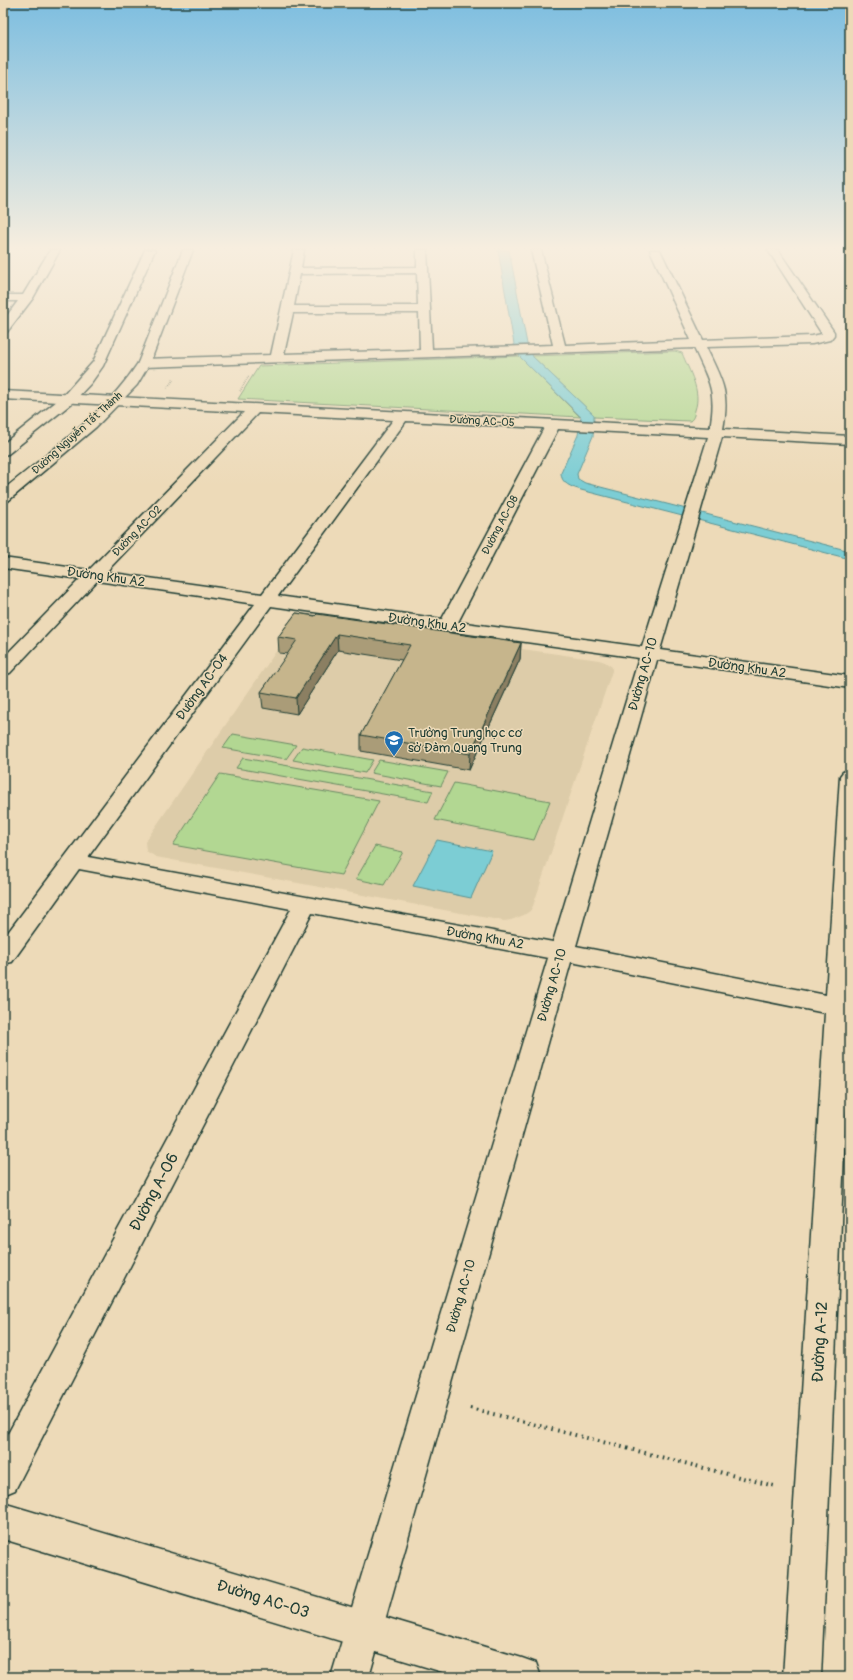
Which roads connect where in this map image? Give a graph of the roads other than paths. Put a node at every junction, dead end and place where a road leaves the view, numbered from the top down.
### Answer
1 (115, 328) edge
2 (157, 328) edge
3 (284, 328) edge
4 (425, 328) edge
5 (555, 328) edge
6 (690, 328) edge
7 (826, 328) edge
8 (697, 344) junction
9 (560, 349) junction
10 (426, 353) junction
11 (277, 358) junction
12 (144, 363) junction
13 (3, 396) edge
14 (67, 400) junction
15 (114, 402) junction
16 (254, 409) junction
17 (402, 417) junction
18 (553, 425) junction
19 (716, 433) junction
20 (850, 440) edge
21 (3, 452) edge
22 (3, 498) edge
23 (3, 563) edge
24 (94, 576) junction
25 (266, 600) junction
26 (447, 626) junction
27 (649, 654) junction
28 (3, 669) edge
29 (850, 682) edge
30 (850, 776) edge
31 (73, 861) junction
32 (305, 905) junction
33 (562, 952) junction
34 (3, 956) edge
35 (844, 1008) edge
36 (3, 1478) edge
37 (3, 1521) edge
38 (364, 1630) junction
39 (350, 1677) edge
40 (522, 1677) edge
41 (802, 1677) edge

1 - 14 street
2 - 12 street, Đường Nguyễn Tất Thành
3 - 11 street
4 - 10 street
5 - 9 street
6 - 8 street, Đường AC-10
7 - 8 street
8 - 9 street
8 - 19 street, Đường AC-10
9 - 10 street
10 - 11 street
11 - 12 street
12 - 15 street, Đường Nguyễn Tất Thành
13 - 14 street, Đường AC-05
14 - 15 street, Đường AC-05
14 - 21 street
15 - 16 street, Đường AC-05
15 - 22 street, Đường Nguyễn Tất Thành
16 - 17 street, Đường AC-05
16 - 24 street, Đường AC-02
17 - 18 street, Đường AC-05
17 - 25 street, Đường AC-04
18 - 19 street, Đường AC-05
18 - 26 street, Đường AC-08
19 - 20 street, Đường AC-05
19 - 27 street, Đường AC-10
23 - 24 street, Đường Khu A2
24 - 25 street, Đường Khu A2
24 - 28 street, Đường AC-02
25 - 26 street, Đường Khu A2
25 - 31 street, Đường AC-04
26 - 27 street, Đường Khu A2
27 - 29 street, Đường Khu A2
27 - 33 street, Đường AC-10
30 - 35 street, Đường A-12
31 - 32 street, Đường Khu A2
31 - 34 street, Đường AC-04
32 - 33 street, Đường Khu A2
32 - 36 street, Đường A-06
33 - 35 street, Đường Khu A2
33 - 38 street, Đường AC-10
35 - 41 street, Đường A-12
37 - 38 street, Đường AC-03
38 - 39 street, Đường AC-10
38 - 40 street, Đường AC-03

